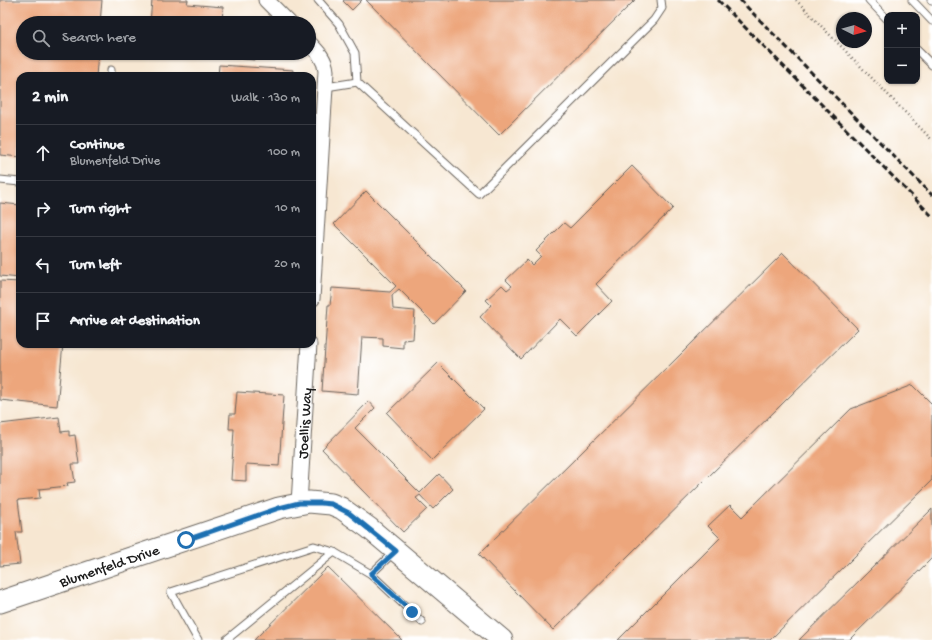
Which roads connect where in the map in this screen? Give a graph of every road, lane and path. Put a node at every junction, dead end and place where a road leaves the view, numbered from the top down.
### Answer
1 (266, 0) edge
2 (318, 0) edge
3 (661, 0) edge
4 (796, 0) edge
5 (869, 0) edge
6 (912, 0) edge
7 (282, 16) edge
8 (884, 16) edge
9 (932, 22) edge
10 (316, 51) edge
11 (920, 53) edge
12 (932, 65) edge
13 (357, 82) junction
14 (326, 87) junction
15 (932, 140) edge
16 (0, 180) edge
17 (16, 182) edge
18 (316, 238) edge
19 (309, 348) edge
20 (299, 503) junction
21 (396, 551) junction
22 (334, 552) junction
23 (371, 574) junction
24 (0, 602) edge
25 (422, 622) dead end
26 (198, 640) edge
27 (226, 640) edge
28 (502, 640) edge

1 - 7 street
2 - 13 lane
3 - 13 lane
4 - 15 path
5 - 8 lane
6 - 9 lane
10 - 14 street
11 - 12 lane
13 - 14 lane
14 - 18 street
16 - 17 lane
19 - 20 street, Joellis Way
20 - 21 street, Blumenfeld Drive
20 - 24 street, Blumenfeld Drive
21 - 23 lane
21 - 28 street, Blumenfeld Drive
22 - 23 lane
22 - 26 lane
22 - 27 lane
23 - 25 lane

